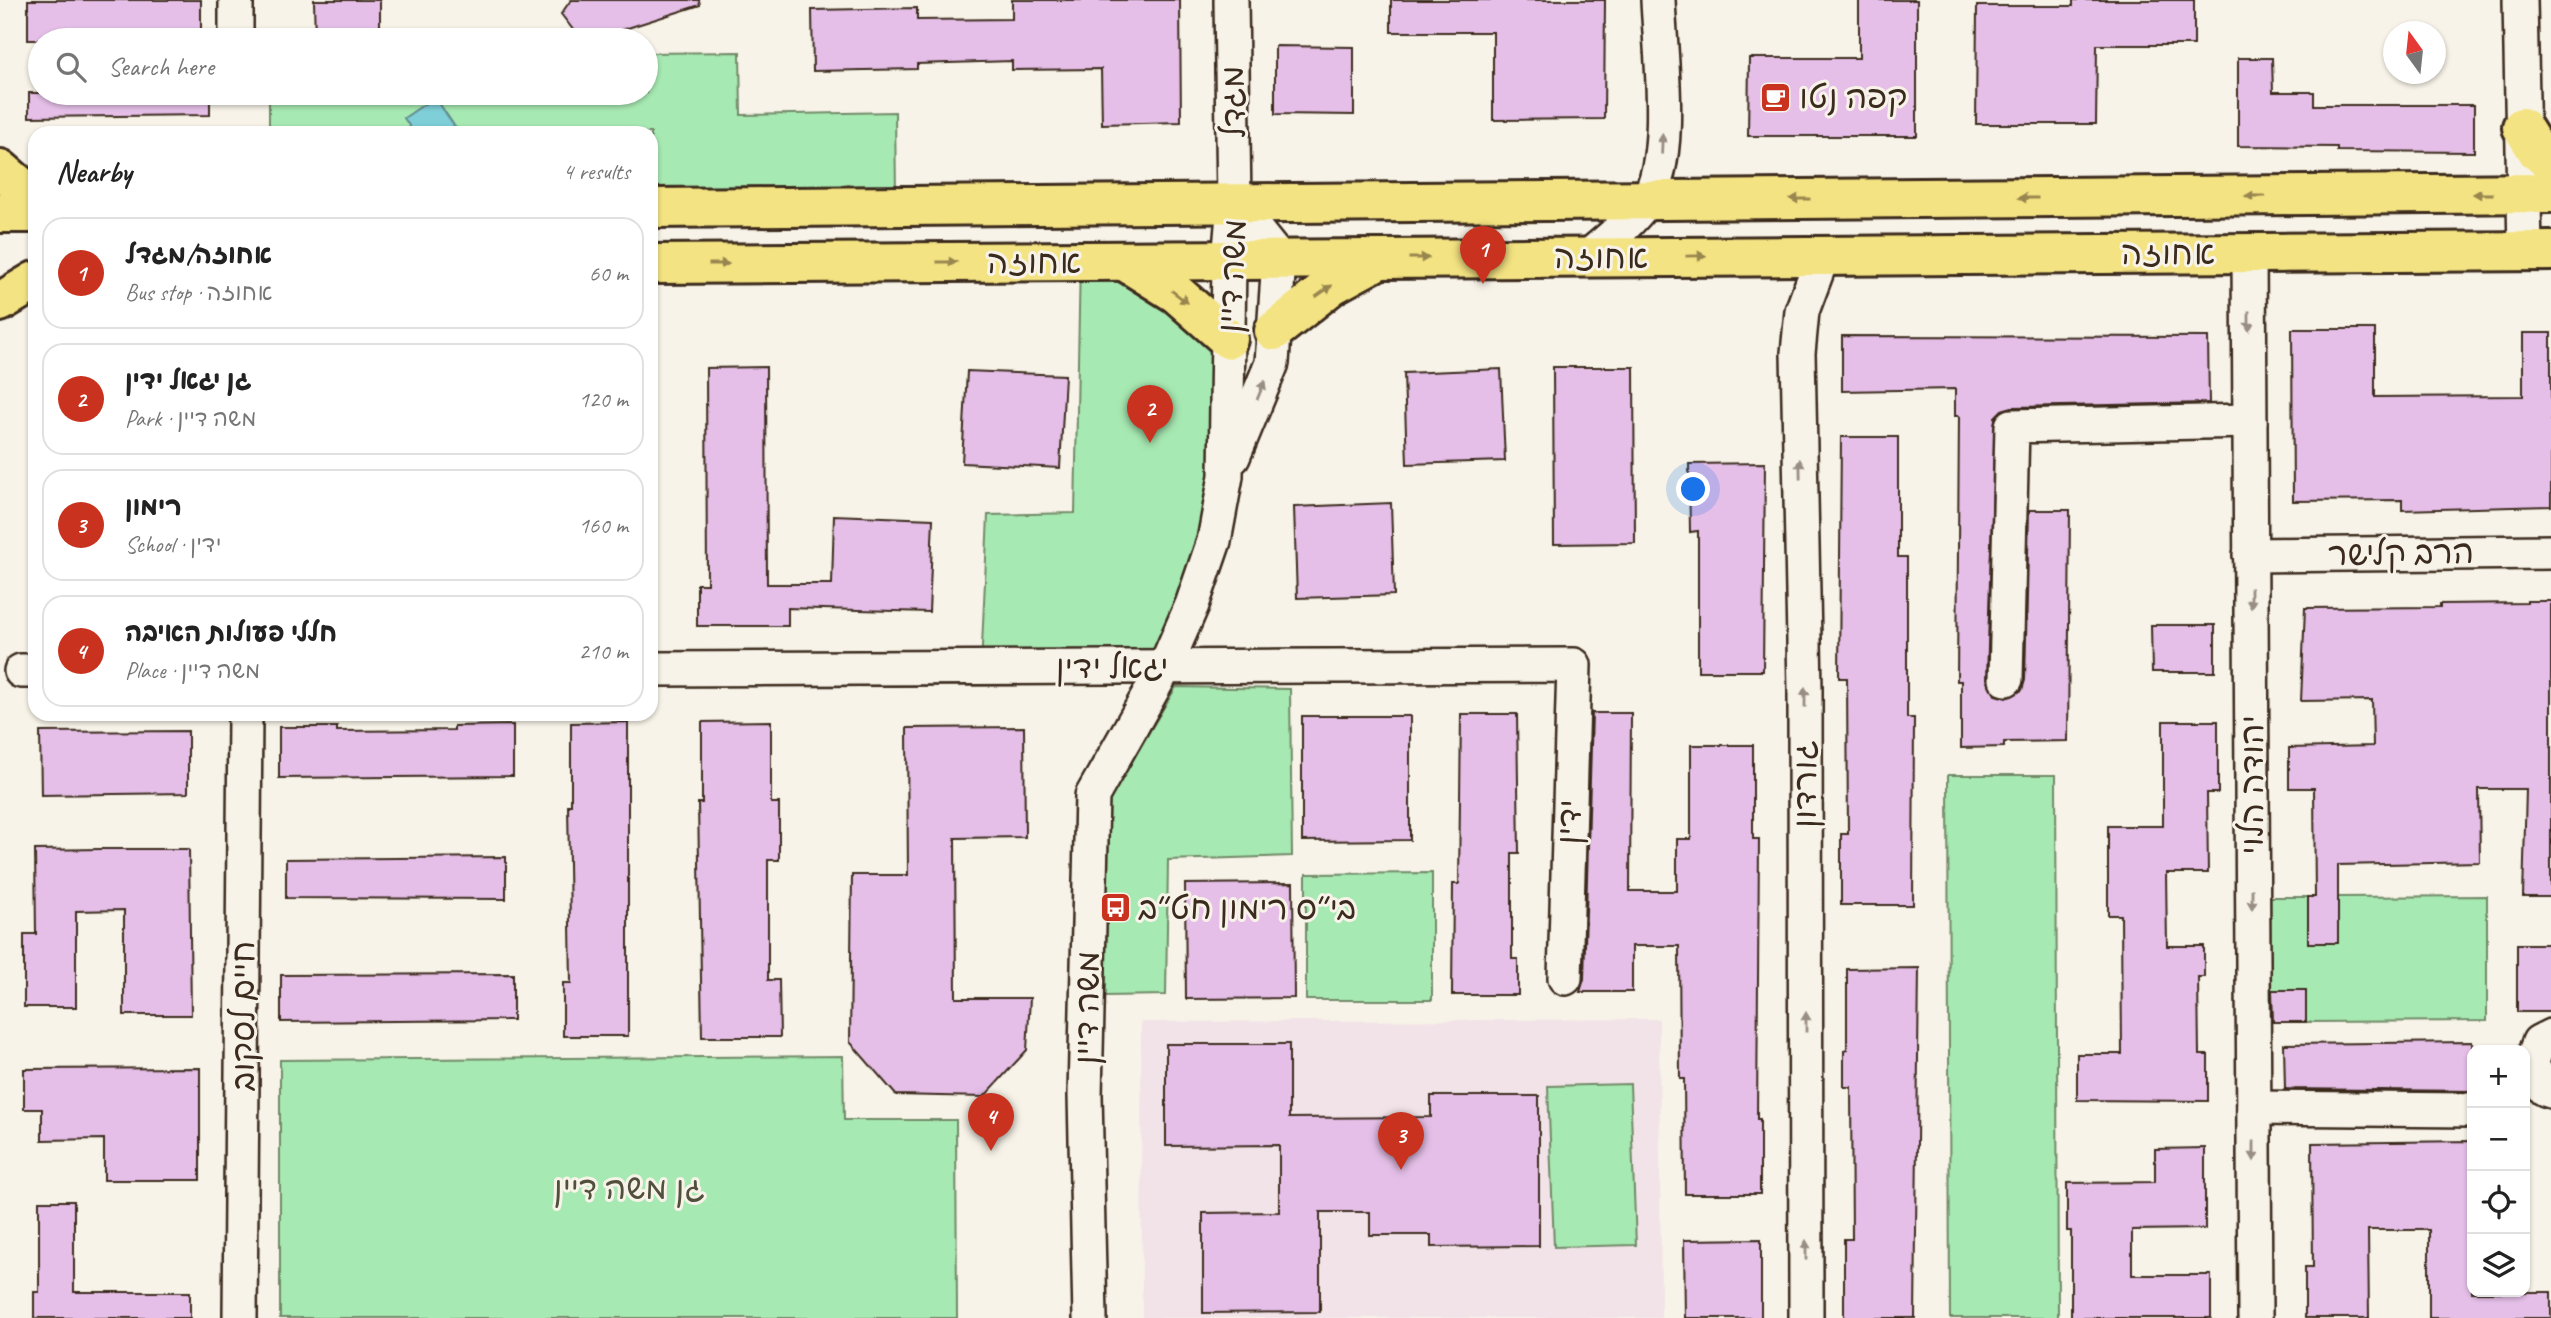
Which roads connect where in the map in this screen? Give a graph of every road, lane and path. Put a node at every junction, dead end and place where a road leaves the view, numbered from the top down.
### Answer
1 (236, 0) edge
2 (1231, 0) edge
3 (1658, 0) edge
4 (2520, 0) edge
5 (236, 28) edge
6 (2522, 127) junction
7 (2551, 163) edge
8 (0, 169) edge
9 (28, 193) edge
10 (2537, 194) edge
11 (1646, 201) junction
12 (1234, 203) junction
13 (658, 208) edge
14 (0, 213) edge
15 (28, 213) edge
16 (2538, 251) edge
17 (2249, 253) junction
18 (1824, 255) junction
19 (1588, 257) junction
20 (1379, 258) junction
21 (1279, 259) junction
22 (1229, 261) junction
23 (1126, 262) junction
24 (658, 264) edge
25 (0, 268) edge
26 (28, 268) edge
27 (28, 285) edge
28 (0, 302) edge
29 (1274, 331) junction
30 (1228, 339) junction
31 (2250, 421) junction
32 (1226, 476) junction
33 (2551, 552) edge
34 (2250, 555) junction
35 (1574, 665) joint
36 (1165, 667) junction
37 (658, 669) edge
38 (2006, 679) dead end
39 (245, 721) edge
40 (1564, 978) dead end
41 (2551, 1036) edge
42 (2540, 1094) edge
43 (2254, 1108) junction
44 (2467, 1110) edge
45 (240, 1318) edge
46 (1090, 1318) edge
47 (1806, 1318) edge
48 (2255, 1318) edge

1 - 5 street
2 - 12 street, מגדל
11 -> 3 street
4 - 6 street
6 - 7 main road
6 - 10 street
8 - 9 main road
10 -> 11 main road, אחוזה
10 - 16 street
11 - 12 main road, אחוזה
11 - 19 street
12 - 13 main road, אחוזה
12 - 21 street, משה דיין
12 - 22 street, משה דיין
14 - 15 main road
16 - 17 main road, אחוזה
17 - 18 main road, אחוזה
17 -> 31 street, יהודה הלוי
19 -> 18 main road, אחוזה
47 -> 18 street, גורדון
20 -> 19 main road, אחוזה
20 - 21 main road, אחוזה
29 -> 20 main road
21 - 22 main road, אחוזה
21 - 29 street, משה דיין
22 - 23 main road, אחוזה
22 - 30 street, משה דיין
24 -> 23 main road, אחוזה
23 -> 30 main road
25 - 26 main road
27 - 28 main road
32 -> 29 street, משה דיין
30 - 32 street, משה דיין
31 - 34 street, יהודה הלוי
31 - 38 street
32 - 36 street, משה דיין
33 - 34 street, הרב קלישר
34 -> 43 street, יהודה הלוי
35 - 36 street, יגאל ידין
35 - 40 street, ידין
36 - 37 street, יגאל ידין
36 - 46 street, משה דיין
39 - 45 street, חיים לסקוב
41 - 42 street
43 - 44 street
43 -> 48 street, יהודה הלוי

